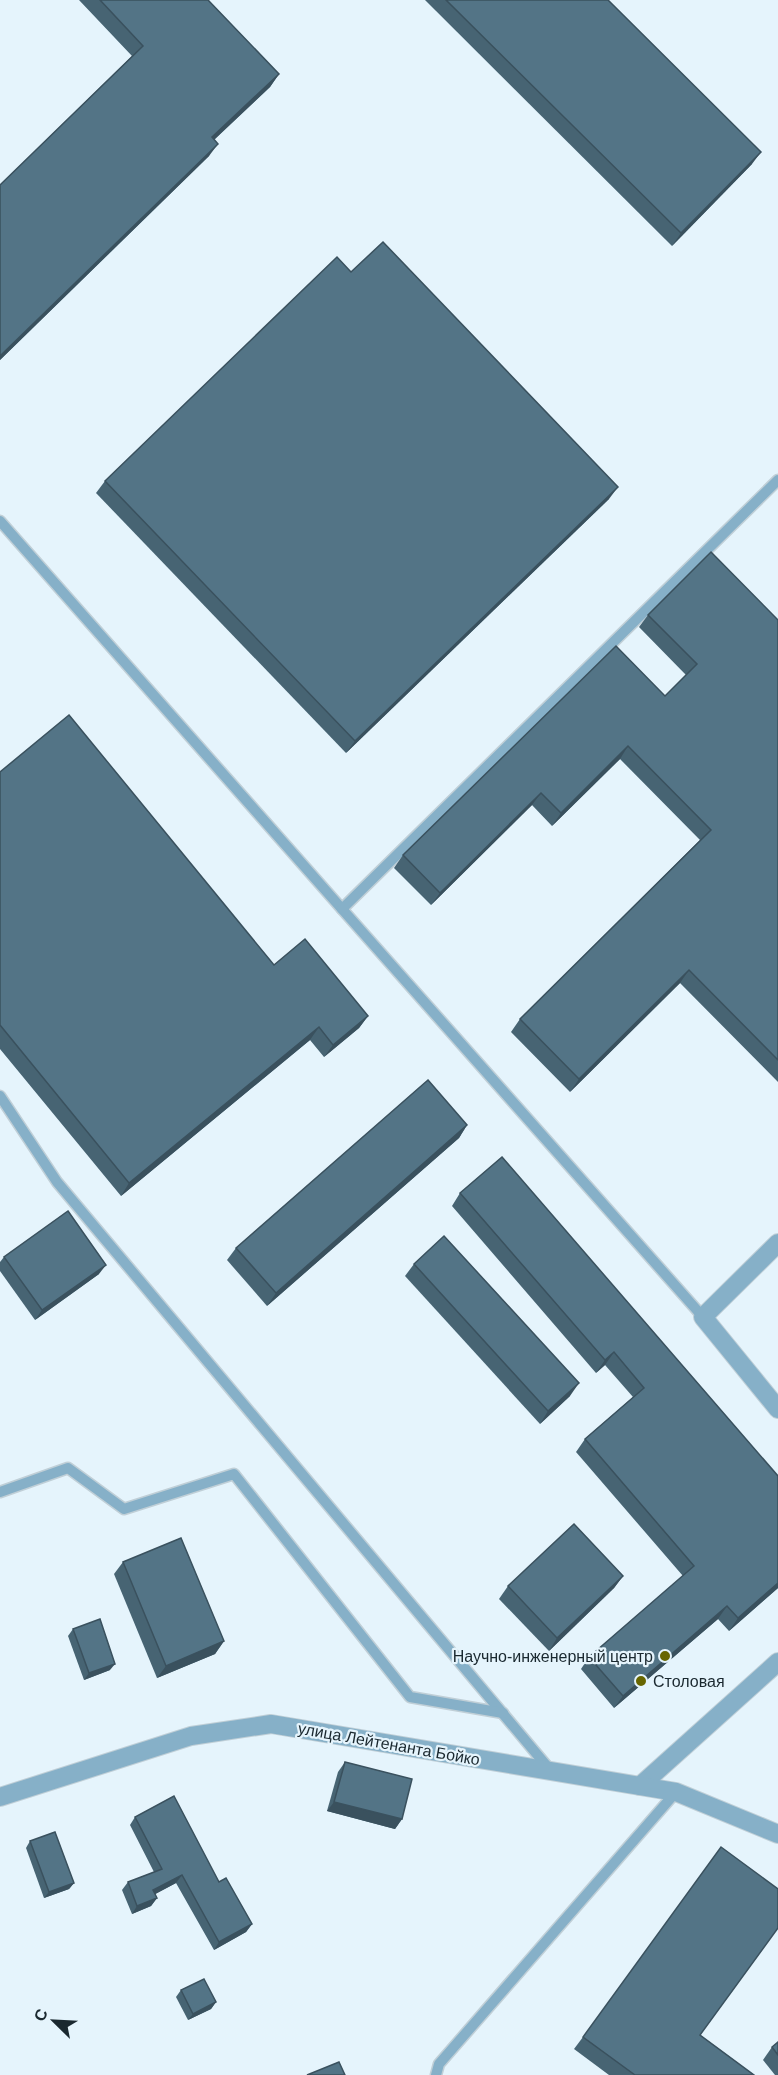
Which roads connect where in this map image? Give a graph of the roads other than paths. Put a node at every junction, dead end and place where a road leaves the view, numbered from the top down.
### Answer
1 (778, 480) edge
2 (0, 521) edge
3 (342, 909) junction
4 (0, 1096) edge
5 (778, 1243) edge
6 (703, 1317) junction
7 (778, 1409) edge
8 (0, 1492) edge
9 (778, 1662) edge
10 (503, 1713) junction
11 (551, 1771) junction
12 (640, 1786) junction
13 (676, 1792) junction
14 (0, 1797) edge
15 (778, 1834) edge
16 (436, 2075) edge

1 - 3 lane
2 - 3 lane
3 - 6 lane
4 - 10 lane
5 - 6 street
6 - 7 street
8 - 10 lane
9 - 12 street
10 - 11 lane
11 - 12 street, улица Лейтенанта Бойко
11 - 14 street, улица Лейтенанта Бойко
12 - 13 street, улица Лейтенанта Бойко
13 - 15 street, улица Лейтенанта Бойко
13 - 16 lane

